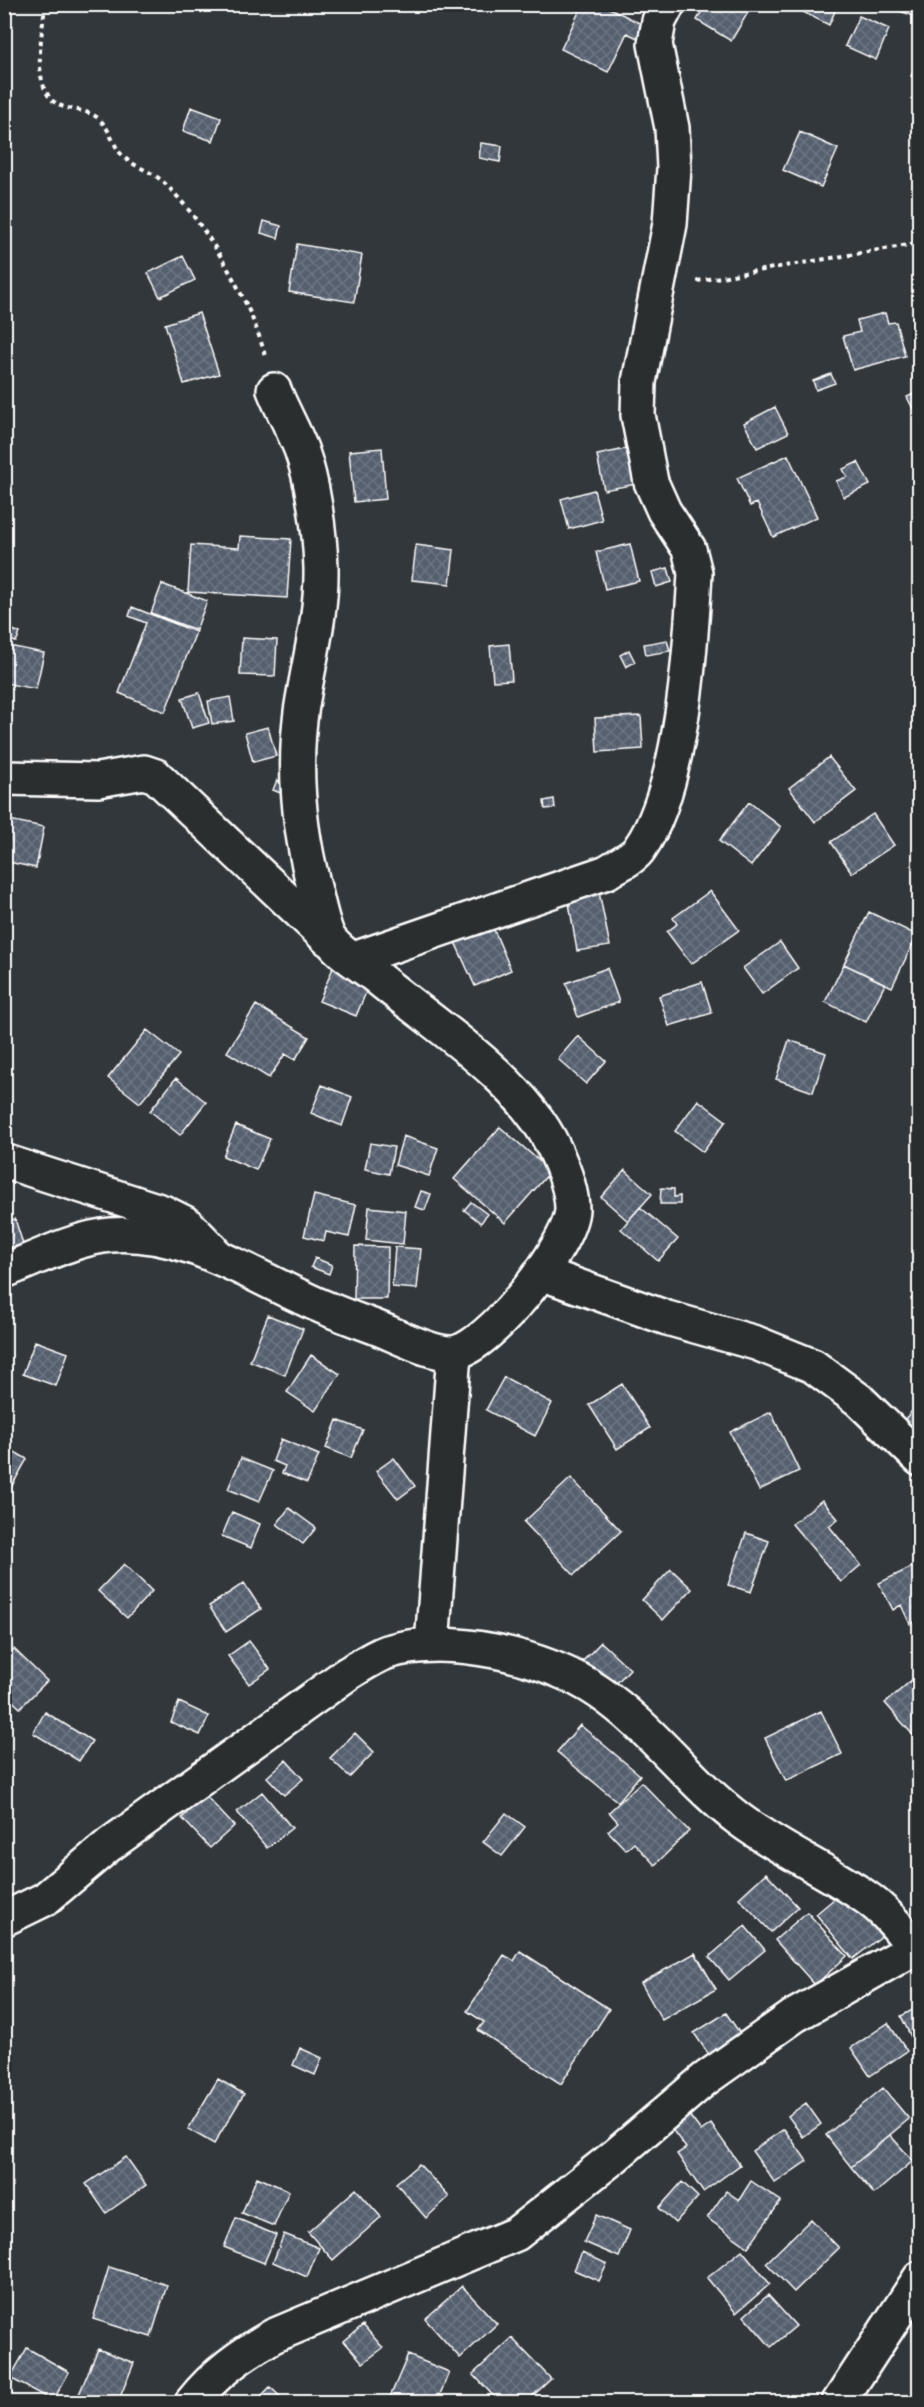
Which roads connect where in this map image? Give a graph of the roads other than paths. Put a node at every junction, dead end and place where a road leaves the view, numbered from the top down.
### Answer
1 (668, 4) edge
2 (274, 390) road end
3 (4, 778) edge
4 (328, 939) junction
5 (354, 959) junction
6 (4, 1161) edge
7 (216, 1256) junction
8 (4, 1271) edge
9 (541, 1273) junction
10 (454, 1353) junction
11 (920, 1459) edge
12 (432, 1645) junction
13 (4, 1920) edge
14 (917, 1946) edge
15 (920, 2278) edge
16 (192, 2403) edge
17 (839, 2403) edge

1 - 5 street
2 - 4 street
3 - 4 street
4 - 5 street
5 - 9 street
6 - 7 street
7 - 8 street
7 - 10 street
9 - 10 street
9 - 11 street
10 - 12 street
12 - 13 street
12 - 14 street
14 - 16 street
15 - 17 street

